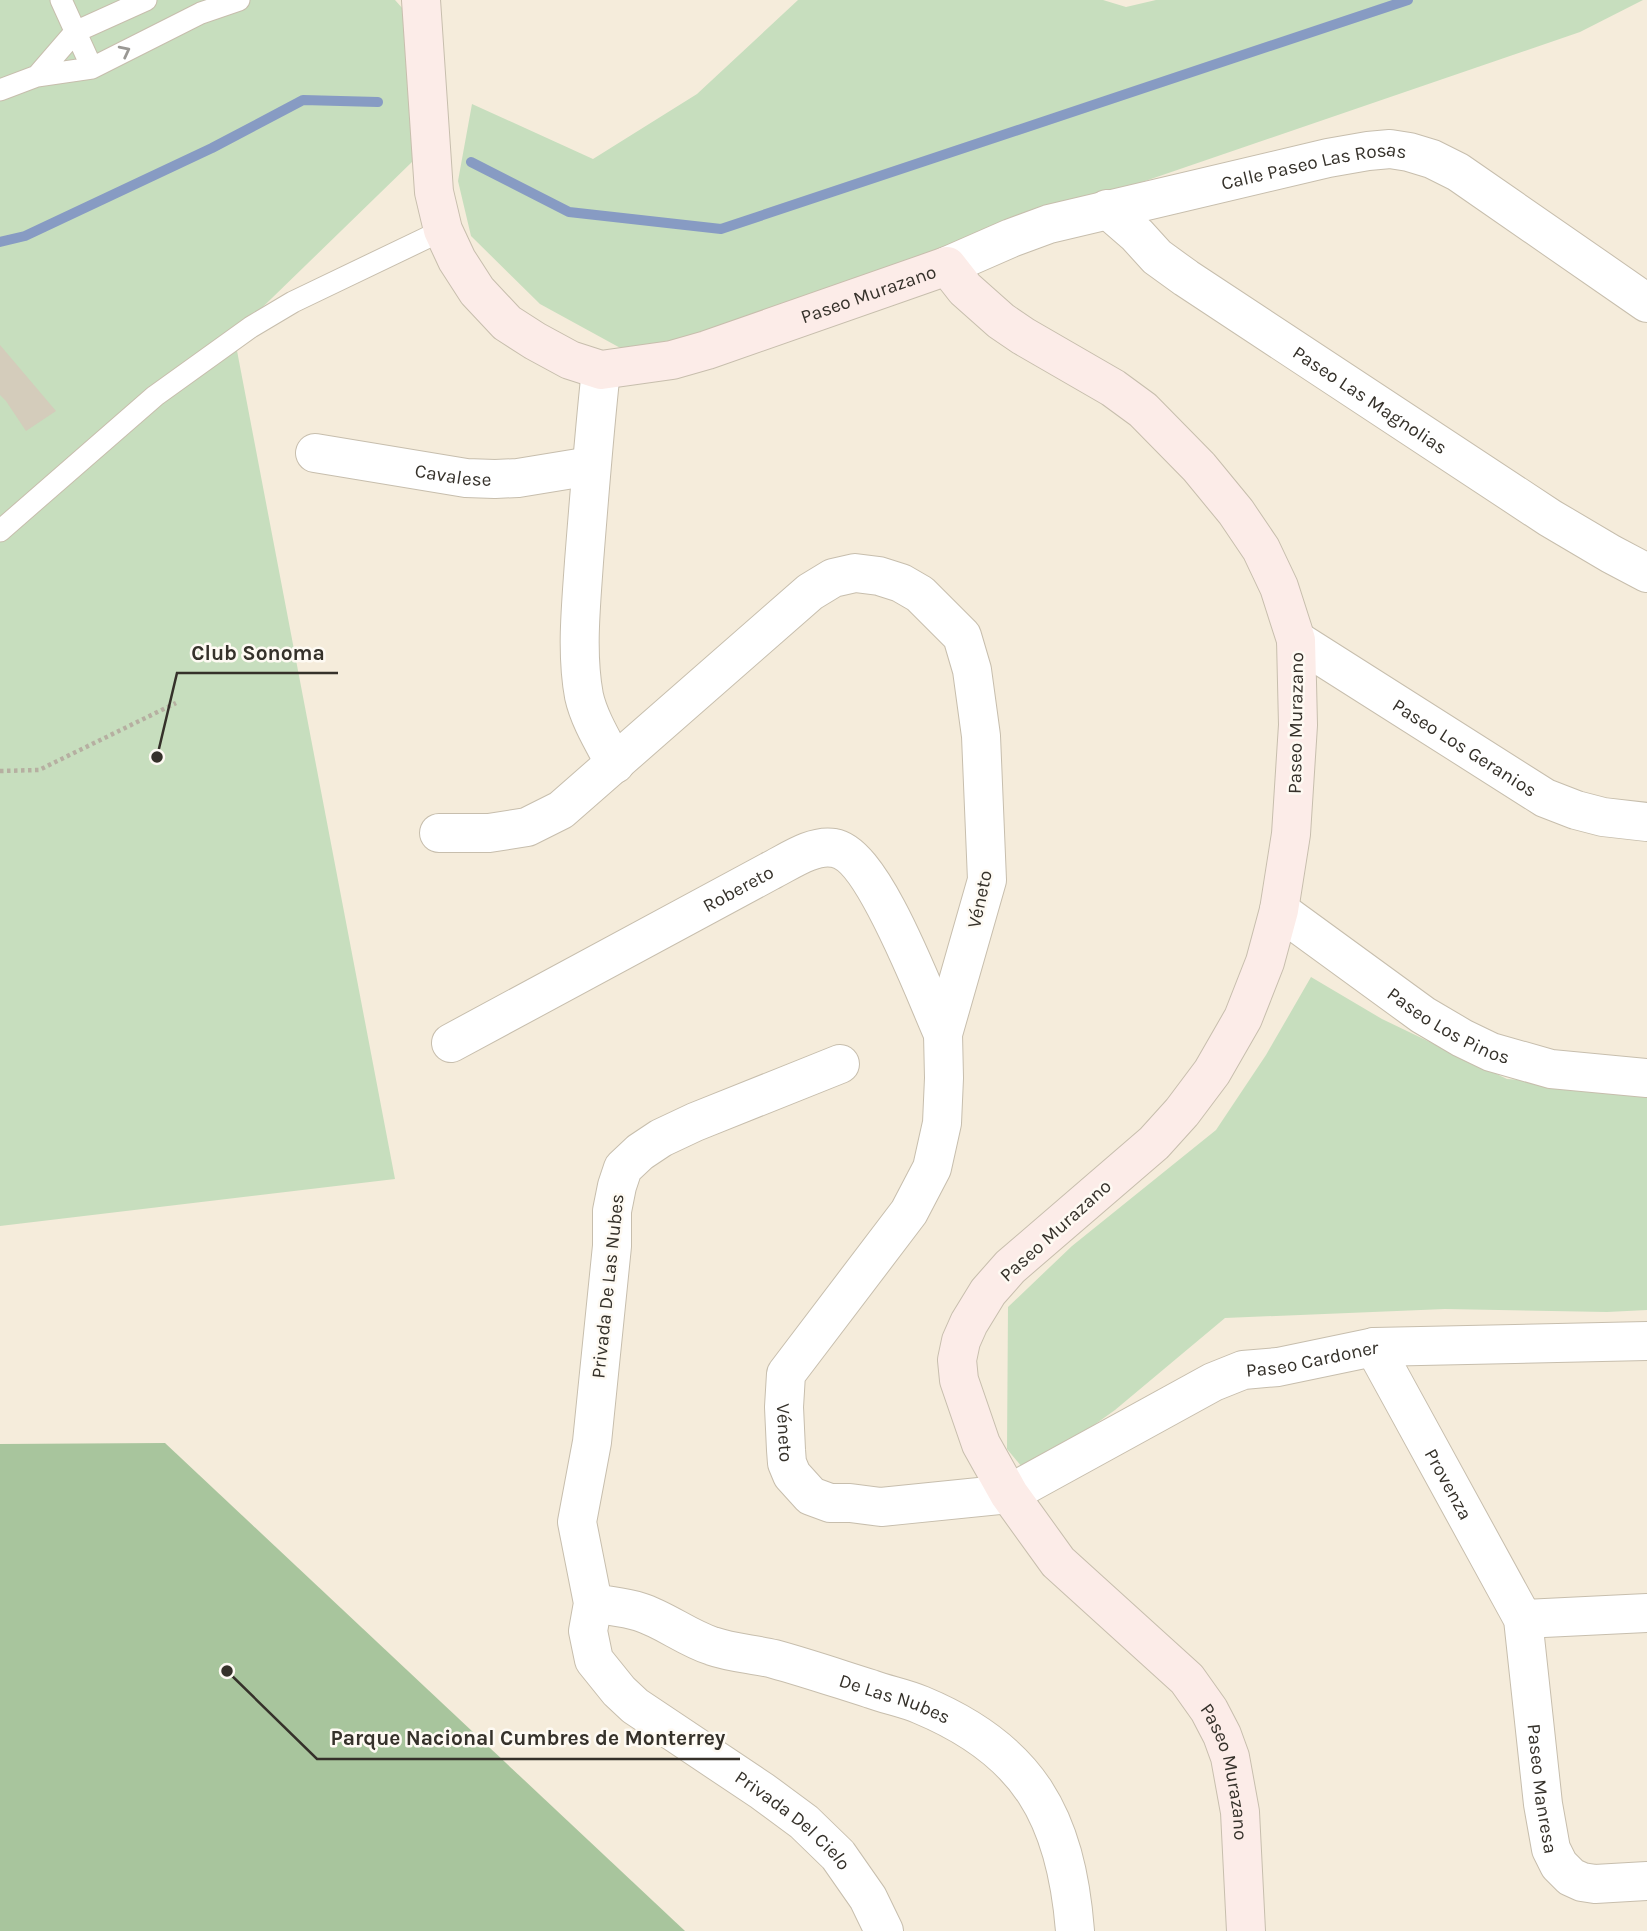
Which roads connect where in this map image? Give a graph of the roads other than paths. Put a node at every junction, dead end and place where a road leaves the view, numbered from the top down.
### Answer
1 (61, 0) edge
2 (146, 0) edge
3 (239, 0) edge
4 (421, 0) edge
5 (75, 32) junction
6 (92, 68) junction
7 (37, 76) junction
8 (0, 90) edge
9 (1107, 209) junction
10 (443, 230) junction
11 (947, 266) junction
12 (1647, 303) edge
13 (601, 370) junction
14 (315, 453) dead end
15 (591, 466) junction
16 (0, 531) edge
17 (1647, 573) edge
18 (1296, 640) junction
19 (615, 764) junction
20 (1647, 822) edge
21 (439, 833) dead end
22 (1279, 910) junction
23 (943, 1034) junction
24 (451, 1043) dead end
25 (840, 1064) dead end
26 (1647, 1079) edge
27 (1647, 1341) edge
28 (1374, 1347) junction
29 (1009, 1494) junction
30 (593, 1603) junction
31 (1647, 1613) edge
32 (1523, 1619) junction
33 (1647, 1881) edge
34 (884, 1931) edge
35 (1075, 1931) edge
36 (1246, 1931) edge

1 - 5 lane
2 - 5 lane
6 -> 3 lane
4 - 10 street, Paseo Murazano
5 - 6 lane
5 - 7 lane
6 - 7 lane
7 - 8 lane
9 - 11 street, Calle Paseo Las Rosas
9 - 12 street, Calle Paseo Las Rosas
9 - 17 street, Paseo Las Magnolias
10 - 13 street, Paseo Murazano
10 - 16 lane
11 - 13 street, Paseo Murazano
11 - 18 street, Paseo Murazano
13 - 15 street
14 - 15 street, Cavalese
15 - 19 street
18 - 20 street, Paseo Los Geranios
18 - 22 street, Paseo Murazano
19 - 21 street, Véneto
19 - 23 street, Véneto
22 - 26 street, Paseo Los Pinos
22 - 29 street, Paseo Murazano
23 - 24 street, Robereto
23 - 29 street, Véneto
25 - 30 street, Privada De Las Nubes
27 - 28 street, Paseo Cardoner
28 - 29 street, Paseo Cardoner
28 - 32 street, Provenza
29 - 36 street, Paseo Murazano
30 - 34 street, Privada Del Cielo
30 - 35 street, De Las Nubes
31 - 32 street
32 - 33 street, Paseo Manresa

